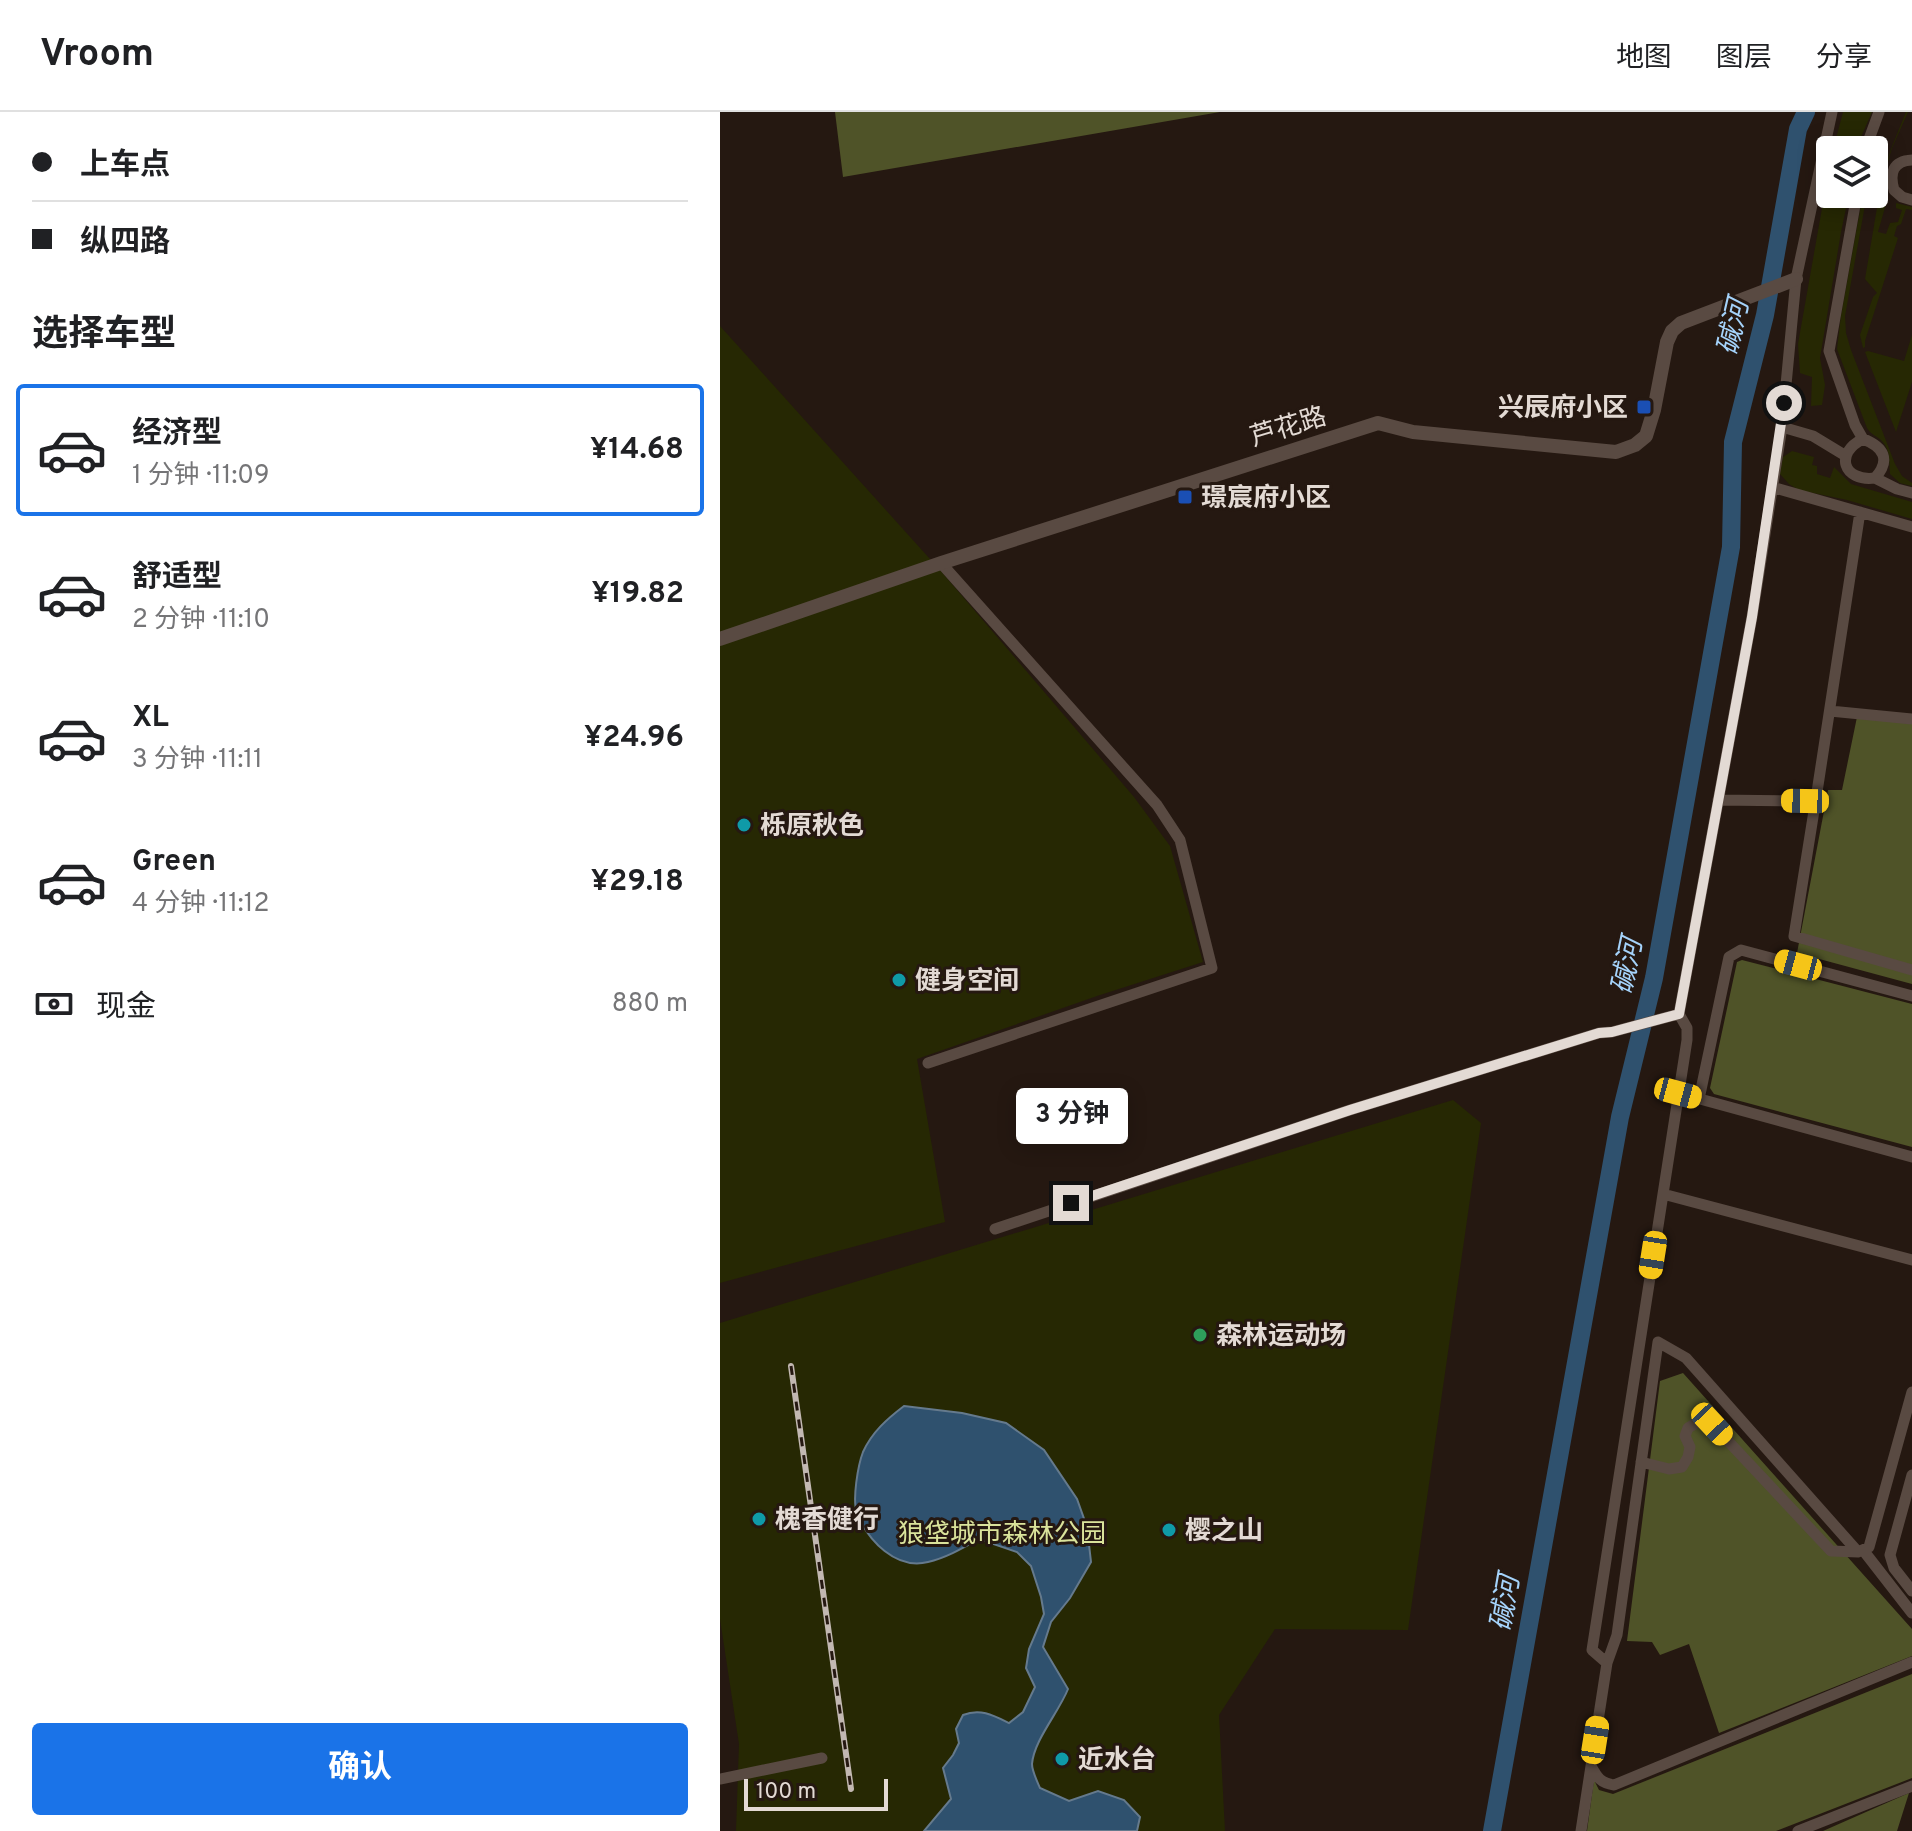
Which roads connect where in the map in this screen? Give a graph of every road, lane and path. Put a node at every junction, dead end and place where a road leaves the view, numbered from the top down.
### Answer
1 (1832, 112) edge
2 (1879, 112) edge
3 (1870, 136) edge
4 (1912, 160) edge
5 (1912, 200) edge
6 (1855, 208) edge
7 (1790, 282) junction
8 (1782, 427) junction
9 (1863, 439) junction
10 (1846, 456) junction
11 (1875, 478) junction
12 (1772, 487) junction
13 (1912, 493) edge
14 (1860, 512) junction
15 (1912, 527) edge
16 (941, 563) junction
17 (720, 639) edge
18 (1830, 711) junction
19 (1912, 719) edge
20 (1817, 792) junction
21 (1718, 800) junction
22 (1912, 970) edge
23 (1912, 996) edge
24 (1679, 1014) junction
25 (928, 1063) dead end
26 (1678, 1093) junction
27 (1699, 1099) junction
28 (1912, 1157) edge
29 (1663, 1194) junction
30 (995, 1229) dead end
31 (1912, 1260) edge
32 (1912, 1392) edge
33 (1641, 1462) junction
34 (1912, 1475) edge
35 (1860, 1551) junction
36 (1912, 1591) edge
37 (1912, 1613) edge
38 (1912, 1662) edge
39 (1607, 1663) junction
40 (822, 1758) dead end
41 (1591, 1766) junction
42 (720, 1779) edge
43 (1912, 1786) edge
44 (1581, 1831) edge
45 (1798, 1831) edge

1 - 7 street
2 - 3 street
4 - 5 street
6 - 9 street
7 - 8 street
7 - 16 street, 芦花路
8 - 10 street
8 - 12 street
9 - 10 street
9 - 11 street
10 - 11 street
11 - 13 street
12 - 14 street
12 - 21 street
14 - 15 street
14 - 18 street
16 - 17 street, 芦花路
16 - 25 street
18 - 19 street
18 - 20 street
20 - 21 street
20 - 22 street
21 - 24 street
23 - 27 street
24 - 26 street
24 - 30 street
26 - 27 street
26 - 29 street
27 - 28 street
29 - 31 street
29 - 39 street
32 - 35 street
33 - 35 street
33 - 35 street
33 - 39 street
34 - 36 street
35 - 37 street
38 - 41 street
39 - 41 street
40 - 42 street
41 - 44 street
43 - 45 street

